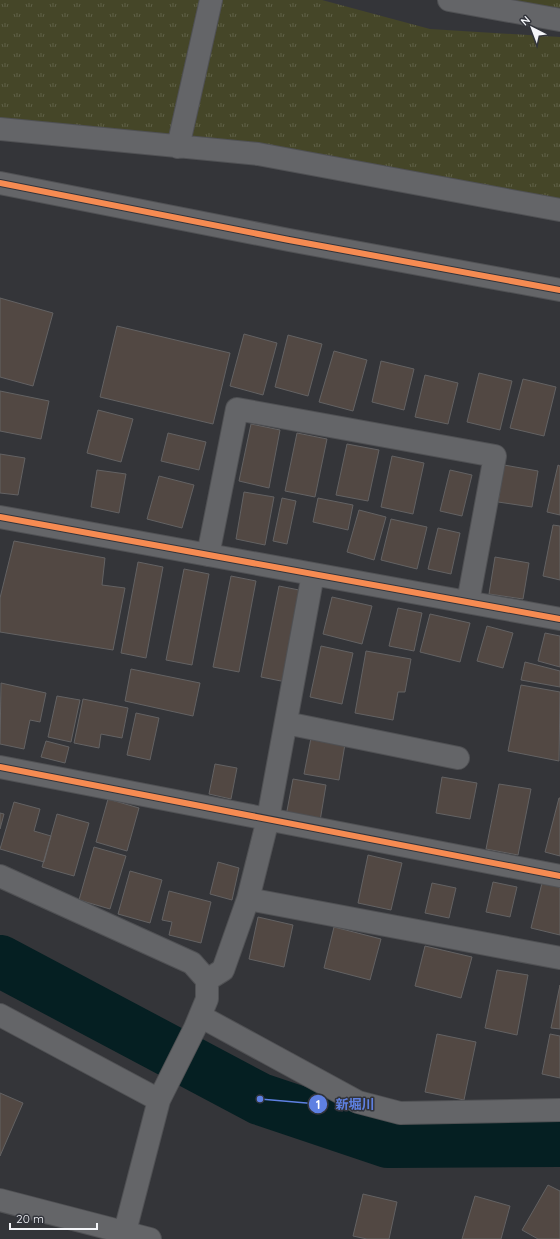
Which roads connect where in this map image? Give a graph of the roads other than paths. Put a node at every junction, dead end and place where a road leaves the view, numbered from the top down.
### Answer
1 (211, 0) edge
2 (449, 0) edge
3 (560, 20) edge
4 (0, 129) edge
5 (178, 147) junction
6 (0, 183) edge
7 (560, 210) edge
8 (560, 290) edge
9 (0, 517) edge
10 (208, 555) junction
11 (313, 574) junction
12 (468, 602) junction
13 (560, 619) edge
14 (286, 723) junction
15 (458, 758) dead end
16 (0, 767) edge
17 (268, 819) junction
18 (0, 876) edge
19 (560, 876) edge
20 (248, 899) junction
21 (560, 958) edge
22 (207, 980) junction
23 (0, 1015) edge
24 (198, 1022) junction
25 (163, 1092) junction
26 (560, 1110) edge
27 (0, 1200) edge
28 (124, 1236) edge
29 (150, 1239) edge

1 - 5 street
2 - 3 street
4 - 5 street
5 - 7 street
6 - 8 street
9 - 10 street
10 - 11 street
10 - 12 street
11 - 12 street
11 - 14 street
12 - 13 street
14 - 15 street
14 - 17 street
16 - 17 street
17 - 19 street
17 - 20 street
18 - 22 street
20 - 21 street
20 - 22 street
22 - 24 street
23 - 25 street
24 - 25 street
24 - 26 street
25 - 28 street
27 - 28 street
28 - 29 street

